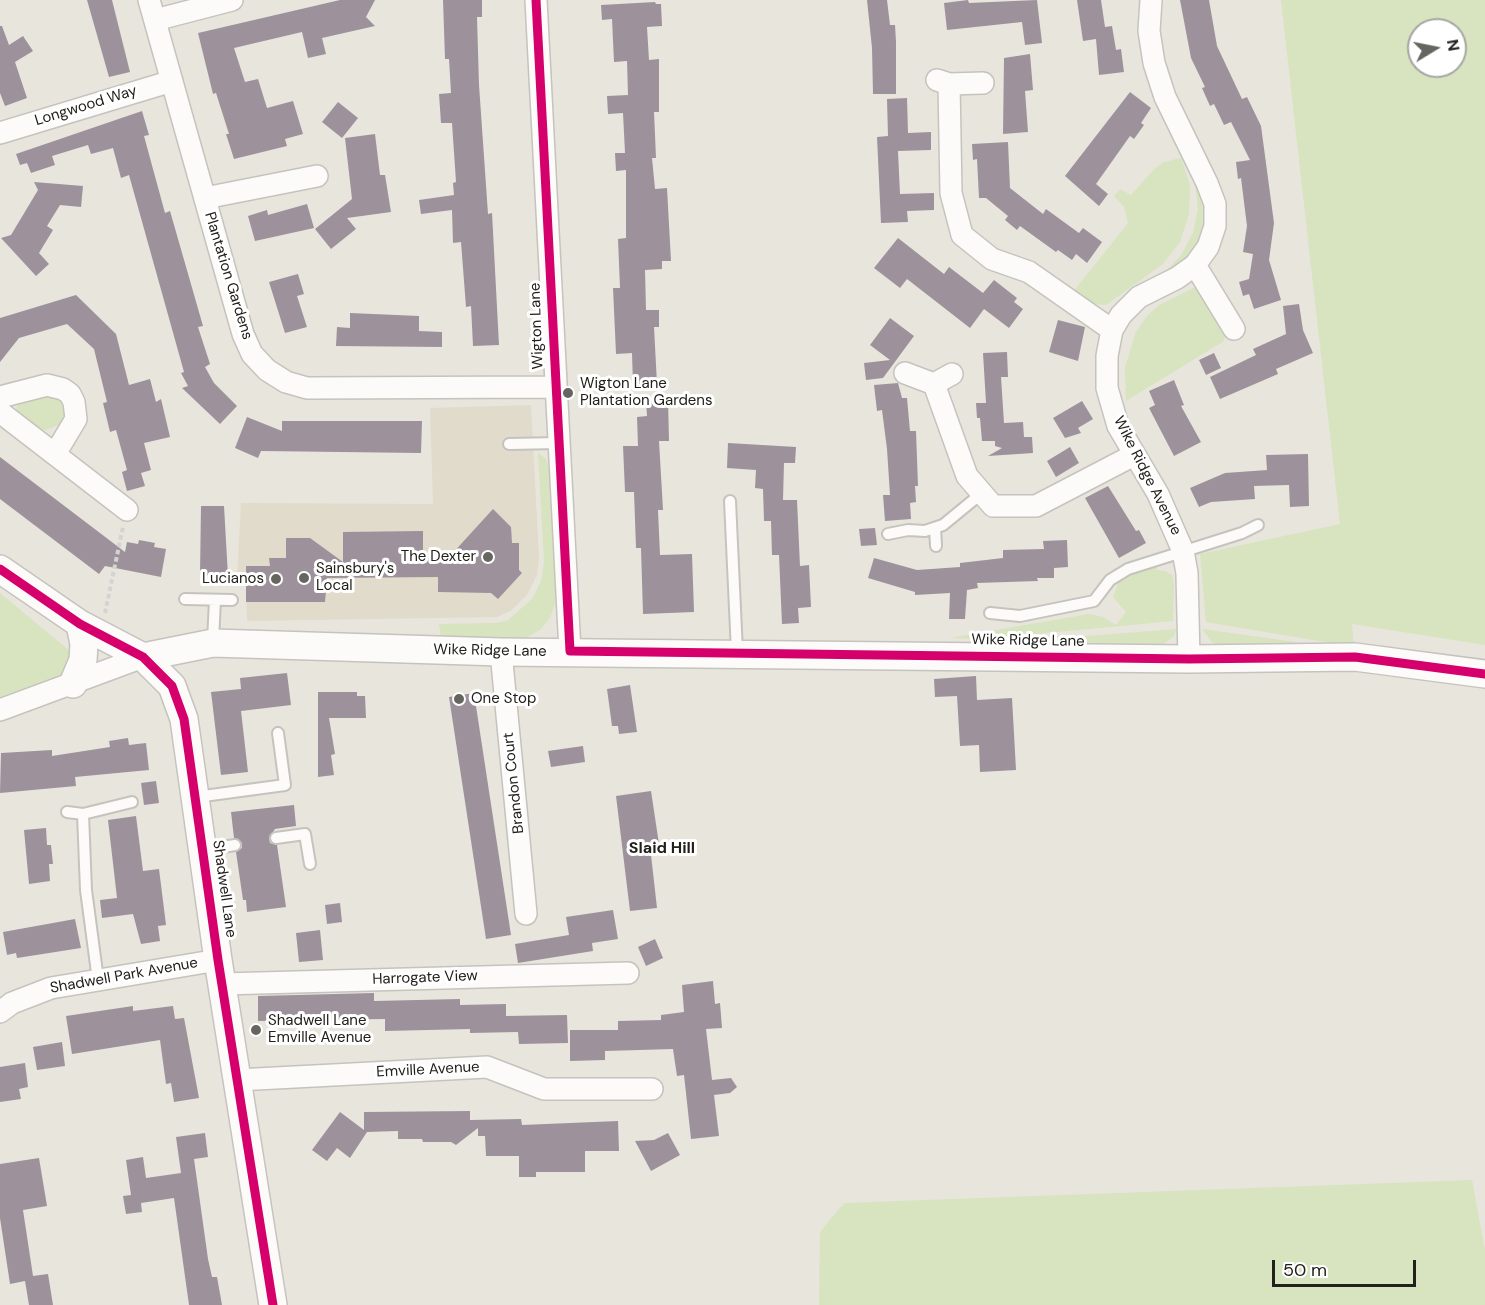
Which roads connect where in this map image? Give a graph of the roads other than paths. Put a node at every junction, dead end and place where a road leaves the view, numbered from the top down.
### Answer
1 (232, 0) edge
2 (536, 0) edge
3 (1151, 0) edge
4 (152, 10) edge
5 (172, 81) junction
6 (983, 83) dead end
7 (0, 133) edge
8 (317, 176) dead end
9 (205, 198) junction
10 (1195, 265) junction
11 (1234, 328) dead end
12 (1112, 330) junction
13 (905, 373) dead end
14 (554, 387) junction
15 (0, 396) edge
16 (0, 412) edge
17 (558, 443) junction
18 (509, 444) dead end
19 (55, 454) junction
20 (1134, 455) junction
21 (982, 494) junction
22 (730, 501) dead end
23 (128, 510) road end
24 (1258, 525) dead end
25 (935, 528) junction
26 (888, 534) dead end
27 (936, 546) dead end
28 (1183, 551) junction
29 (0, 569) edge
30 (185, 599) dead end
31 (215, 600) junction
32 (232, 600) dead end
33 (990, 614) dead end
34 (89, 629) junction
35 (213, 643) junction
36 (570, 651) junction
37 (501, 652) junction
38 (737, 652) junction
39 (143, 657) junction
40 (1189, 659) junction
41 (1485, 674) edge
42 (73, 684) junction
43 (0, 710) edge
44 (278, 733) dead end
45 (196, 797) junction
46 (132, 802) dead end
47 (67, 812) dead end
48 (83, 814) junction
49 (276, 838) dead end
50 (235, 845) dead end
51 (204, 850) junction
52 (310, 864) dead end
53 (526, 914) dead end
54 (220, 972) junction
55 (628, 973) dead end
56 (98, 980) junction
57 (0, 1012) edge
58 (237, 1080) junction
59 (652, 1089) dead end
60 (273, 1305) edge

1 - 4 street
2 - 14 street, Wigton Lane
3 - 10 street, Wike Ridge Avenue
4 - 5 street, Plantation Gardens
5 - 7 street, Longwood Way
5 - 9 street, Plantation Gardens
6 - 12 street
8 - 9 street
9 - 14 street, Plantation Gardens
10 - 11 street
10 - 12 street, Wike Ridge Avenue
12 - 20 street, Wike Ridge Avenue
13 - 21 street
14 - 17 street, Wigton Lane
15 - 19 street
16 - 19 street
17 - 18 lane
17 - 36 street, Wigton Lane
19 - 23 street
20 - 21 street
20 - 28 street, Wike Ridge Avenue
21 - 25 lane
22 - 38 lane
24 - 28 lane
25 - 26 lane
25 - 27 lane
28 - 33 lane
28 - 40 street, Wike Ridge Avenue
29 - 34 street, Shadwell Lane
30 - 31 lane
31 - 32 lane
31 - 35 lane
34 - 39 street, Shadwell Lane
34 - 42 street
35 - 37 street, Wike Ridge Lane
35 - 39 street, Wike Ridge Lane
36 - 37 street, Wike Ridge Lane
36 - 38 street, Wike Ridge Lane
37 - 53 street, Brandon Court
38 - 40 street, Wike Ridge Lane
39 - 42 street
39 - 45 street, Shadwell Lane
40 - 41 street, Wike Ridge Lane
42 - 43 street
44 - 45 lane
45 - 51 street, Shadwell Lane
46 - 48 lane
47 - 48 lane
48 - 56 lane
49 - 52 lane
50 - 51 lane
51 - 54 street, Shadwell Lane
54 - 55 street, Harrogate View
54 - 56 street, Shadwell Park Avenue
54 - 58 street, Shadwell Lane
56 - 57 street, Shadwell Park Avenue
58 - 59 street, Emville Avenue
58 - 60 street, Shadwell Lane

